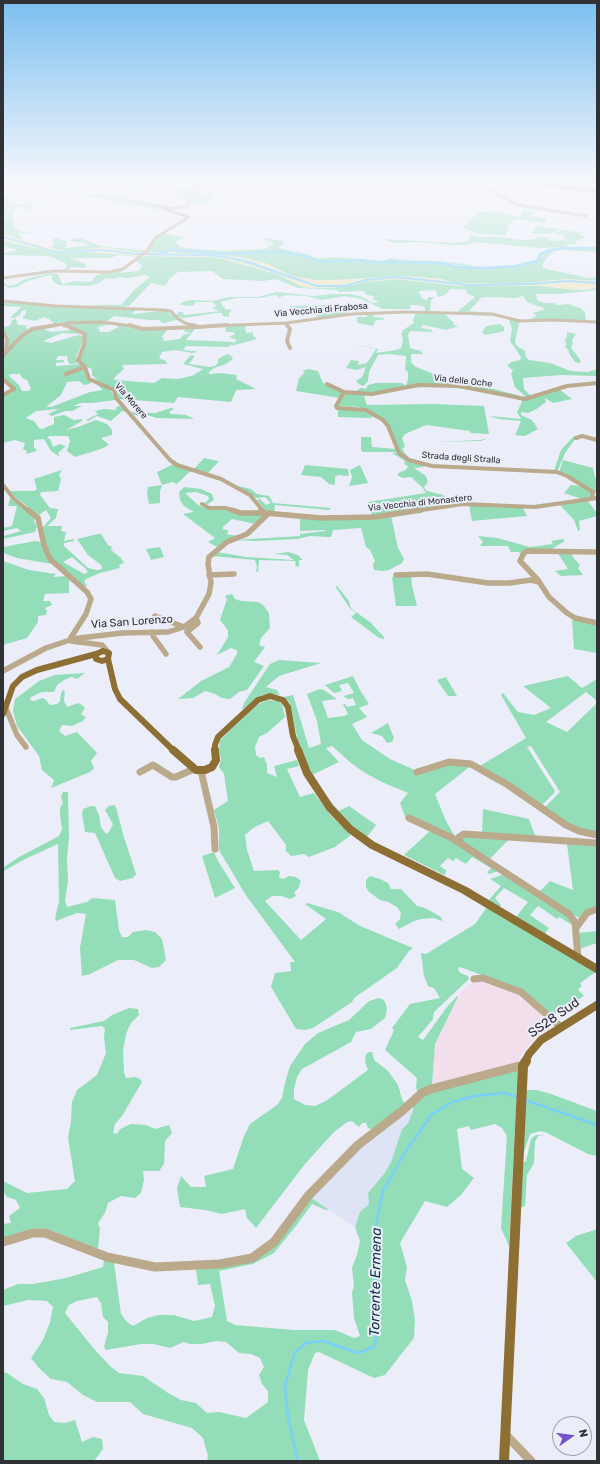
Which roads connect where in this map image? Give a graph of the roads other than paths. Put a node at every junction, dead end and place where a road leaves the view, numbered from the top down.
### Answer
1 (147, 251) edge
2 (3, 278) edge
3 (3, 301) edge
4 (597, 322) edge
5 (286, 323) junction
6 (64, 324) junction
7 (198, 327) junction
8 (3, 331) edge
9 (290, 348) dead end
10 (6, 352) junction
11 (3, 356) edge
12 (85, 367) junction
13 (66, 374) dead end
14 (3, 379) edge
15 (597, 383) edge
16 (327, 384) dead end
17 (344, 392) junction
18 (3, 396) edge
19 (576, 438) dead end
20 (597, 440) edge
21 (3, 485) edge
22 (595, 498) edge
23 (202, 504) dead end
24 (267, 513) junction
25 (597, 552) edge
26 (209, 574) junction
27 (234, 574) dead end
28 (396, 576) dead end
29 (539, 582) junction
30 (155, 616) dead end
31 (196, 618) junction
32 (597, 622) edge
33 (184, 627) junction
34 (152, 632) junction
35 (70, 640) junction
36 (92, 644) junction
37 (200, 648) dead end
38 (166, 654) dead end
39 (102, 656) junction
40 (3, 671) edge
41 (5, 706) junction
42 (3, 714) edge
43 (26, 747) dead end
44 (197, 770) junction
45 (140, 772) dead end
46 (417, 772) dead end
47 (409, 818) dead end
48 (597, 835) edge
49 (461, 843) junction
50 (597, 843) edge
51 (215, 849) dead end
52 (597, 909) edge
53 (576, 928) junction
54 (578, 958) junction
55 (597, 970) edge
56 (474, 978) dead end
57 (597, 1005) edge
58 (561, 1026) junction
59 (523, 1065) junction
60 (3, 1242) edge
61 (506, 1435) junction
62 (504, 1461) edge
63 (531, 1461) edge

1 - 2 street
3 - 7 street, Via Vecchia di Frabosa
4 - 5 street, Via Vecchia di Frabosa
5 - 7 street, Via Vecchia di Frabosa
5 - 9 street
6 - 7 street
6 - 10 street
6 - 12 street, Via Morere
8 - 10 street
10 - 11 street
12 - 13 street
12 - 24 street, Via Morere
14 - 18 street
15 - 17 street, Via delle Oche
16 - 17 street, Via delle Oche
17 - 22 street, Strada degli Stralla
19 - 20 street
21 - 35 street
22 - 24 street, Via Vecchia di Monastero
23 - 24 street, Via Vecchia di Monastero
24 - 26 street, Via San Lorenzo
25 - 29 street
26 - 27 street
26 - 31 street, Via San Lorenzo
28 - 29 street
29 - 32 street
30 - 33 street
31 - 33 street, Via San Lorenzo
31 - 37 street
33 - 34 street, Via San Lorenzo
34 - 35 street, Via San Lorenzo
34 - 38 street
35 - 36 street
35 - 40 street, Via San Lorenzo
36 - 39 street
36 - 39 street
39 - 41 main road
39 - 44 main road
41 - 42 main road
41 - 43 street
44 - 45 street
44 - 51 street
44 - 54 main road
46 - 48 street
47 - 49 street
49 - 50 street
49 - 53 street
52 - 53 street
53 - 54 street
54 - 55 main road
56 - 58 street
57 - 58 main road, SS28 Sud
58 - 59 main road, SS28 Sud
59 - 60 street
59 - 61 main road, SS28 Sud
61 - 62 main road, SS28 Sud
61 - 63 street

